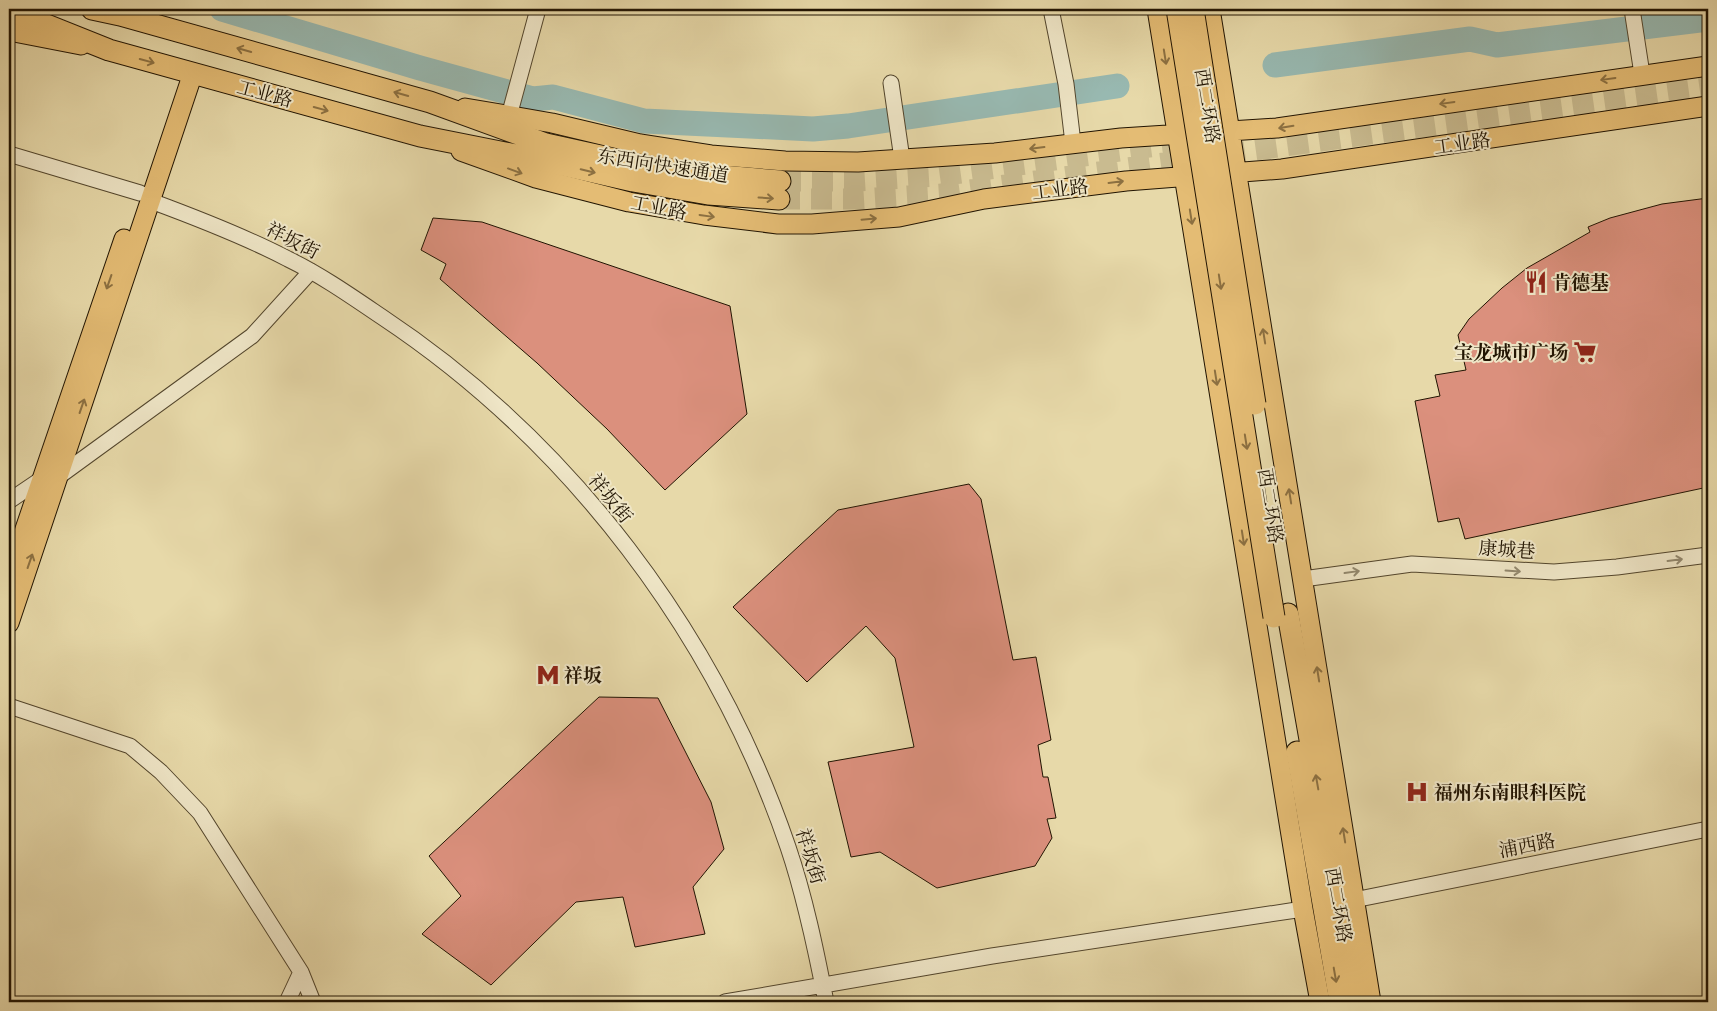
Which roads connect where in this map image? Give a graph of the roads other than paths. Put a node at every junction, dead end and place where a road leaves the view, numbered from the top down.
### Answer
1 (92, 9) edge
2 (538, 9) edge
3 (1051, 9) edge
4 (1157, 9) edge
5 (1177, 9) edge
6 (1193, 9) edge
7 (1210, 9) edge
8 (116, 11) edge
9 (1633, 13) edge
10 (12, 18) edge
11 (1708, 66) edge
12 (187, 72) junction
13 (1642, 74) junction
14 (891, 83) dead end
15 (430, 102) junction
16 (1708, 106) edge
17 (512, 108) junction
18 (1230, 131) junction
19 (1178, 134) junction
20 (420, 136) junction
21 (1073, 143) junction
22 (544, 152) junction
23 (9, 154) edge
24 (902, 159) junction
25 (1237, 172) junction
26 (1185, 176) junction
27 (779, 190) tunnel mouth
28 (145, 197) junction
29 (311, 271) junction
30 (50, 478) junction
31 (9, 501) edge
32 (1708, 555) edge
33 (9, 576) edge
34 (1303, 579) junction
35 (1281, 615) junction
36 (9, 623) edge
37 (9, 706) edge
38 (1708, 829) edge
39 (1354, 900) junction
40 (1303, 909) junction
41 (301, 972) junction
42 (823, 986) junction
43 (287, 1002) edge
44 (313, 1002) edge
45 (725, 1002) edge
46 (826, 1002) edge
47 (1320, 1002) edge
48 (1340, 1002) edge
49 (1356, 1002) edge
50 (1371, 1002) edge

1 - 8 highway, 工业路
2 - 17 street
3 - 21 street
4 -> 19 main road
5 -> 35 highway, 西二环路, bridge
6 - 35 highway, 西二环路, bridge
7 - 18 main road
15 -> 8 highway, 工业路
9 - 13 street
10 -> 12 highway, 工业路
11 - 13 main road, 工业路
12 -> 20 highway, 工业路
12 - 28 main road
13 -> 18 main road, 工业路
14 - 24 street
15 - 17 main road, 工业路
15 - 22 highway, 工业路
16 - 25 main road, 工业路
17 - 24 main road, 工业路
18 - 19 main road, 工业路
18 - 25 main road
19 - 21 main road, 工业路
19 - 26 main road
20 - 22 highway, 工业路
20 -> 26 main road, 工业路
21 -> 24 main road, 工业路
22 - 27 highway, 东西向快速通道
23 - 28 street, 祥坂街
25 - 26 main road, 工业路
34 -> 25 main road
26 -> 40 main road
28 - 29 street, 祥坂街
28 - 30 main road
29 - 30 street
29 - 42 street, 祥坂街
30 - 31 street
30 - 33 main road
36 -> 30 main road
34 -> 32 street, 康城巷
39 -> 34 main road
35 -> 48 highway, 西二环路
49 -> 35 highway, 西二环路
37 - 41 street
38 - 39 street, 浦西路
39 - 50 main road
40 - 42 street
40 - 47 main road
41 - 43 street
41 - 44 street
42 - 45 street
42 - 46 street, 祥坂街

